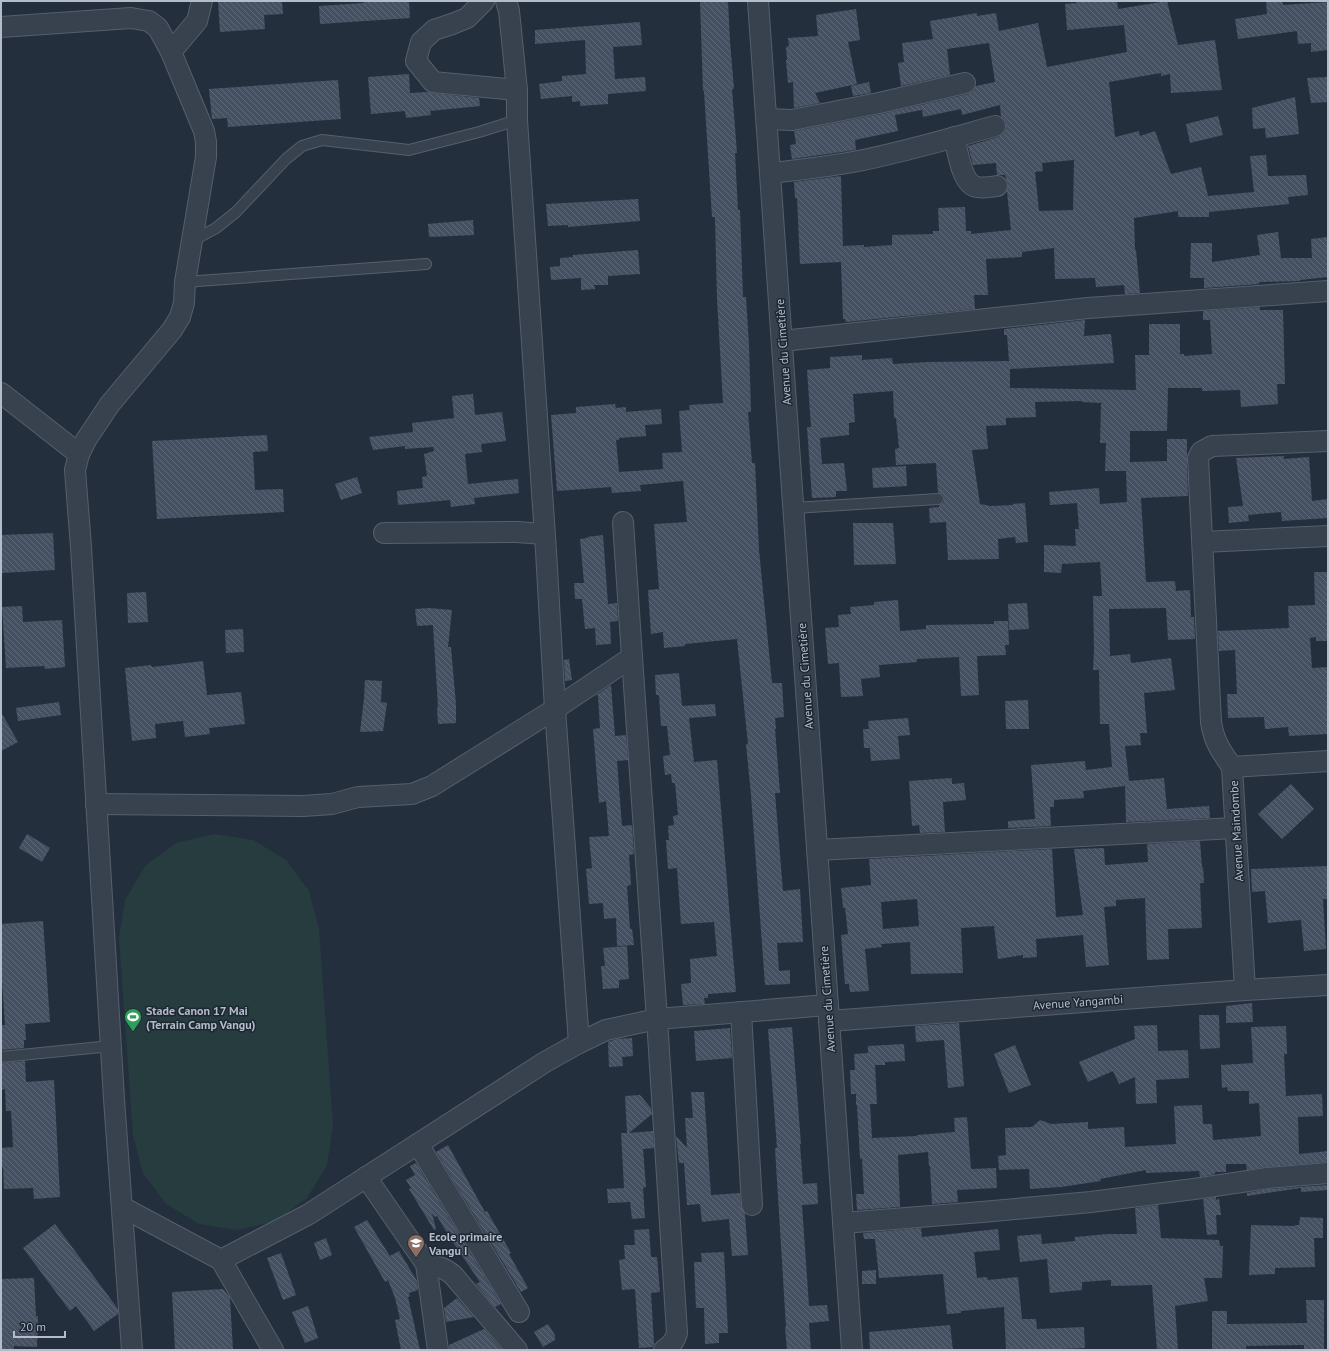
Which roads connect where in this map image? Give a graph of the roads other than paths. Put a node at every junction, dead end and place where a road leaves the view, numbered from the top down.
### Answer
1 (202, 1) edge
2 (484, 1) edge
3 (506, 1) edge
4 (758, 1) edge
5 (1, 27) edge
6 (171, 52) junction
7 (965, 83) dead end
8 (517, 90) junction
9 (767, 119) junction
10 (517, 120) junction
11 (995, 126) dead end
12 (954, 137) junction
13 (770, 172) junction
14 (997, 186) dead end
15 (192, 241) junction
16 (426, 264) dead end
17 (185, 282) junction
18 (1328, 291) edge
19 (782, 341) junction
20 (1, 392) edge
21 (1328, 441) edge
22 (79, 454) junction
23 (938, 499) dead end
24 (794, 508) junction
25 (623, 522) dead end
26 (384, 532) dead end
27 (544, 534) junction
28 (1328, 536) edge
29 (1203, 542) junction
30 (632, 657) junction
31 (555, 708) junction
32 (1328, 761) edge
33 (1232, 767) junction
34 (96, 804) junction
35 (1235, 828) junction
36 (817, 850) junction
37 (1328, 985) edge
38 (1244, 990) junction
39 (741, 1012) junction
40 (828, 1013) junction
41 (657, 1019) junction
42 (579, 1043) junction
43 (111, 1046) junction
44 (1, 1057) edge
45 (418, 1144) junction
46 (1328, 1173) edge
47 (366, 1177) junction
48 (752, 1206) dead end
49 (122, 1207) junction
50 (843, 1223) junction
51 (221, 1260) junction
52 (426, 1264) junction
53 (519, 1312) dead end
54 (132, 1350) edge
55 (273, 1350) edge
56 (438, 1350) edge
57 (517, 1350) edge
58 (664, 1350) edge
59 (852, 1350) edge

1 - 6 street
2 - 8 street
3 - 8 street
4 - 9 street, Avenue du Cimetière
5 - 6 street
6 - 15 street
7 - 9 street
8 - 10 street
9 - 13 street, Avenue du Cimetière
10 - 15 lane
10 - 27 street
11 - 12 street
12 - 13 street
12 - 14 street
13 - 19 street, Avenue du Cimetière
15 - 17 street
16 - 17 lane
17 - 22 street
18 - 19 street
19 - 24 street, Avenue du Cimetière
20 - 22 street
21 - 29 street
22 - 34 street
23 - 24 lane
24 - 36 street, Avenue du Cimetière
25 - 30 street
26 - 27 street
27 - 31 street
28 - 29 street
29 - 33 street
30 - 31 street
30 - 41 street
31 - 34 street
31 - 42 street
32 - 33 street, Avenue Maindombe
33 - 35 street, Avenue Maindombe
34 - 43 street
35 - 36 street
35 - 38 street, Avenue Maindombe
36 - 40 street, Avenue du Cimetière
37 - 38 street, Avenue Yangambi
38 - 40 street, Avenue Yangambi
39 - 40 street, Avenue Yangambi
39 - 41 street, Avenue Yangambi
39 - 48 street
40 - 50 street, Avenue du Cimetière
41 - 42 street, Avenue Yangambi
41 - 58 street
42 - 45 street, Avenue Yangambi
43 - 44 lane
43 - 49 street
45 - 47 street, Avenue Yangambi
45 - 53 street
46 - 50 street
47 - 51 street, Avenue Yangambi
47 - 52 street
49 - 51 street
49 - 54 street
50 - 59 street, Avenue du Cimetière
51 - 55 street
52 - 56 street
52 - 57 street

